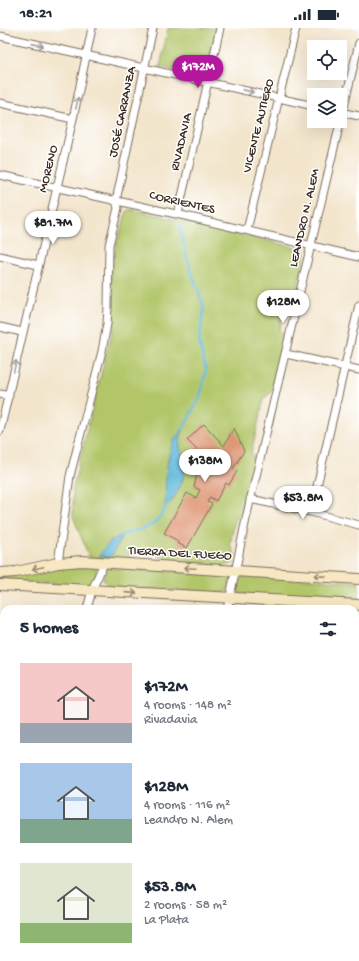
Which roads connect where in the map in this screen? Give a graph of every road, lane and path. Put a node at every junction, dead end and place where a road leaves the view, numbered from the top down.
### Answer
1 (92, 28) edge
2 (153, 28) edge
3 (220, 28) edge
4 (296, 28) edge
5 (0, 36) edge
6 (359, 43) edge
7 (86, 56) junction
8 (144, 67) junction
9 (208, 81) junction
10 (347, 89) edge
11 (278, 98) junction
12 (0, 103) edge
13 (307, 104) edge
14 (347, 113) edge
15 (359, 116) edge
16 (74, 119) junction
17 (337, 128) edge
18 (0, 175) edge
19 (57, 188) junction
20 (116, 201) junction
21 (178, 214) junction
22 (247, 230) junction
23 (310, 246) junction
24 (0, 256) edge
25 (359, 257) edge
26 (38, 265) junction
27 (359, 305) edge
28 (0, 327) edge
29 (22, 332) junction
30 (286, 354) junction
31 (345, 366) junction
32 (359, 370) edge
33 (0, 394) edge
34 (9, 396) junction
35 (0, 431) edge
36 (250, 499) junction
37 (311, 512) junction
38 (359, 524) edge
39 (58, 563) junction
40 (104, 563) junction
41 (236, 571) junction
42 (0, 573) edge
43 (359, 579) edge
44 (0, 585) edge
45 (92, 590) junction
46 (229, 599) junction
47 (89, 605) edge
48 (228, 605) edge
49 (359, 605) edge

1 - 7 street, MORENO
2 - 8 street, JOSÉ CARRANZA
3 - 9 street, RIVADAVIA
4 - 11 street, VICENTE AUTIERO
5 -> 7 street
6 - 10 street, LEANDRO N. ALEM
7 - 8 street
16 -> 7 street, MORENO
8 - 9 street
8 - 20 street, JOSÉ CARRANZA
9 -> 11 street
9 - 21 street, RIVADAVIA
11 - 13 street
11 - 22 street, VICENTE AUTIERO
12 - 16 street
14 - 15 street
16 - 19 street, MORENO
17 - 23 street, LEANDRO N. ALEM
18 - 19 street, CORRIENTES
19 - 20 street, CORRIENTES
19 - 26 street, MORENO
20 - 21 street, CORRIENTES
20 - 39 street, JOSÉ CARRANZA
21 - 22 street, CORRIENTES
22 - 23 street, CORRIENTES
23 - 25 street, CORRIENTES
23 - 30 street, LEANDRO N. ALEM
24 - 26 street
26 - 29 street, MORENO
27 - 31 street
28 - 29 street
34 -> 29 street, MORENO
30 - 31 street
30 - 36 street, LEANDRO N. ALEM
31 - 32 street
31 - 37 street
33 - 34 street
34 - 35 street, MORENO
36 - 37 street
36 - 41 street, LEANDRO N. ALEM
37 - 38 street
39 - 40 street, TIERRA DEL FUEGO
39 -> 42 street, TIERRA DEL FUEGO
41 -> 40 street, TIERRA DEL FUEGO
40 - 45 street
43 -> 41 street, TIERRA DEL FUEGO
41 - 46 street, LEANDRO N. ALEM
44 - 45 street
45 -> 46 street
45 - 47 street
46 - 48 street, LEANDRO N. ALEM
46 - 49 street

